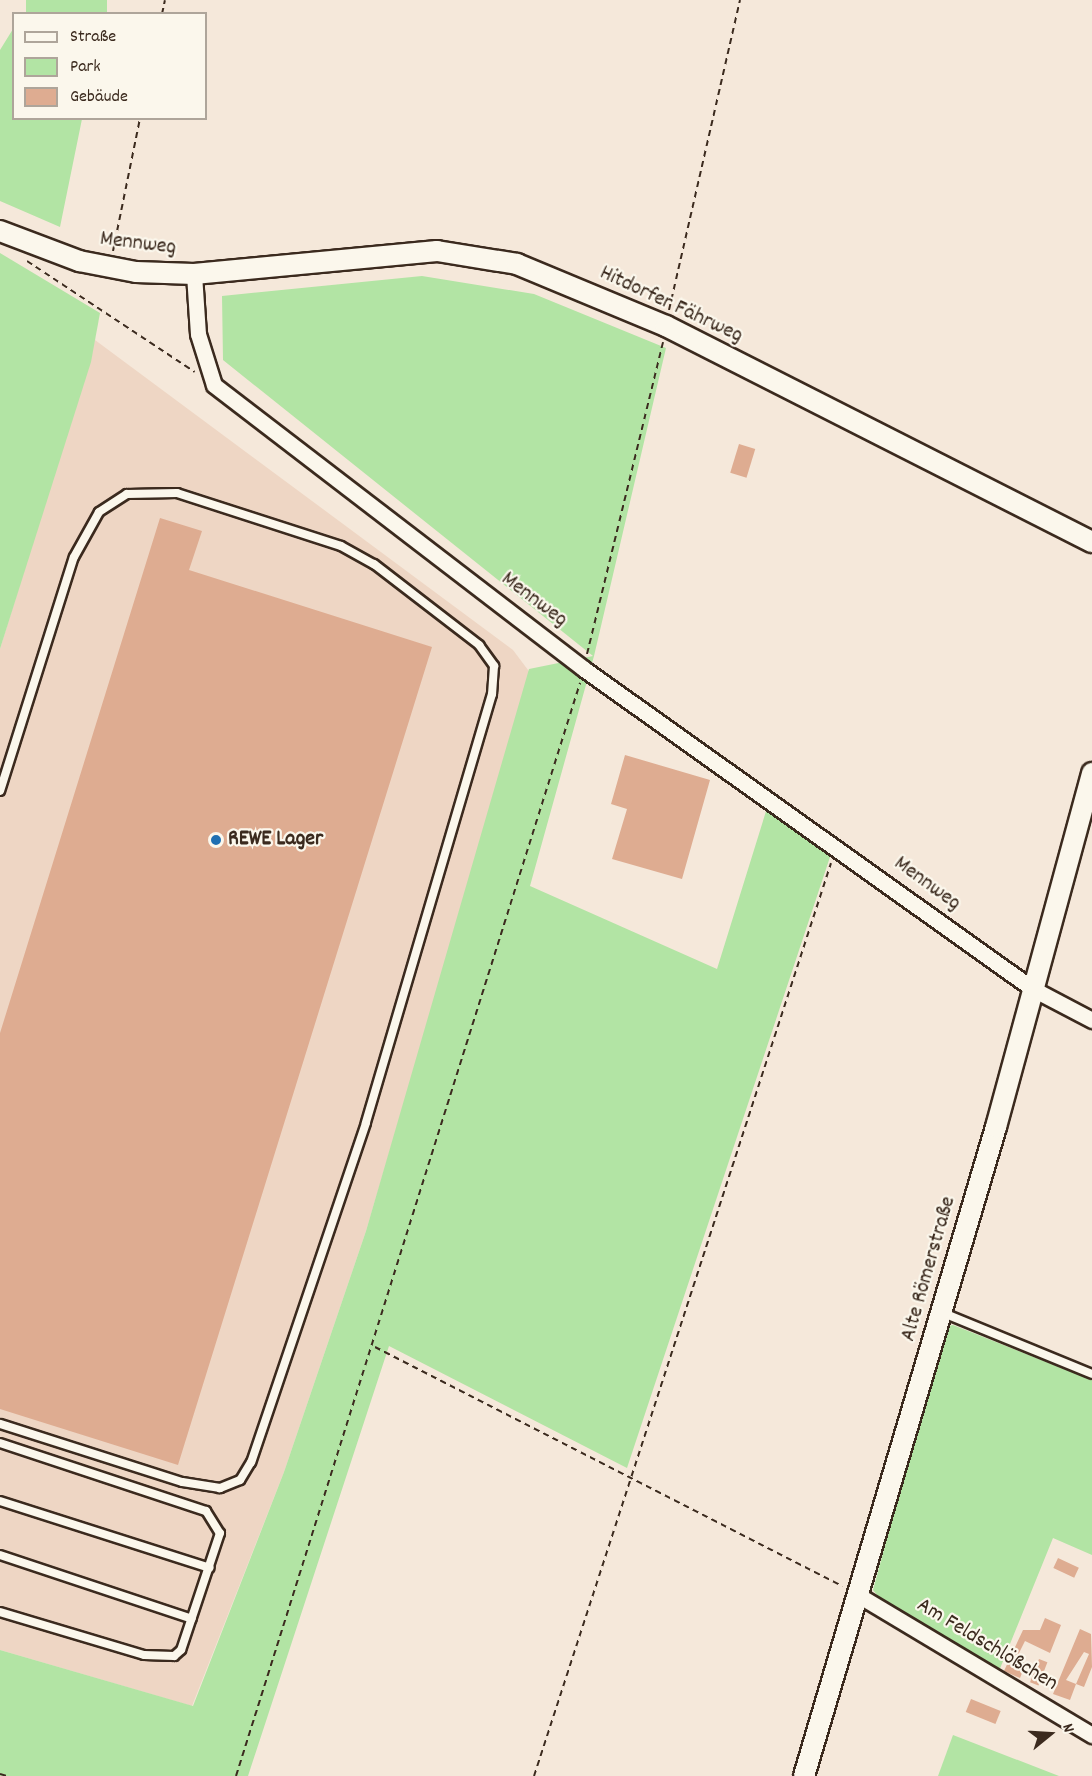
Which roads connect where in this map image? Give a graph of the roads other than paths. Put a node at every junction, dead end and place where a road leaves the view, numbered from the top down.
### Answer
1 (0, 231) edge
2 (194, 274) junction
3 (1092, 542) edge
4 (1092, 773) edge
5 (0, 791) edge
6 (1033, 989) junction
7 (1092, 1020) edge
8 (942, 1312) junction
9 (1092, 1374) edge
10 (0, 1424) edge
11 (0, 1443) edge
12 (0, 1501) edge
13 (0, 1555) edge
14 (210, 1568) junction
15 (858, 1594) junction
16 (0, 1612) edge
17 (192, 1619) junction
18 (1092, 1735) edge
19 (804, 1776) edge

1 - 2 street, Mennweg
2 - 3 street, Hitdorfer Fährweg
2 - 6 street, Mennweg
4 - 6 street, Alte Römerstraße
5 - 10 lane
6 - 7 street, Mennweg
6 - 8 street, Alte Römerstraße
8 - 9 lane
8 - 15 street, Alte Römerstraße
11 - 14 lane
12 - 14 lane
13 - 17 lane
14 - 17 lane
15 - 18 street, Am Feldschlößchen
15 - 19 street, Alte Römerstraße
16 - 17 lane

